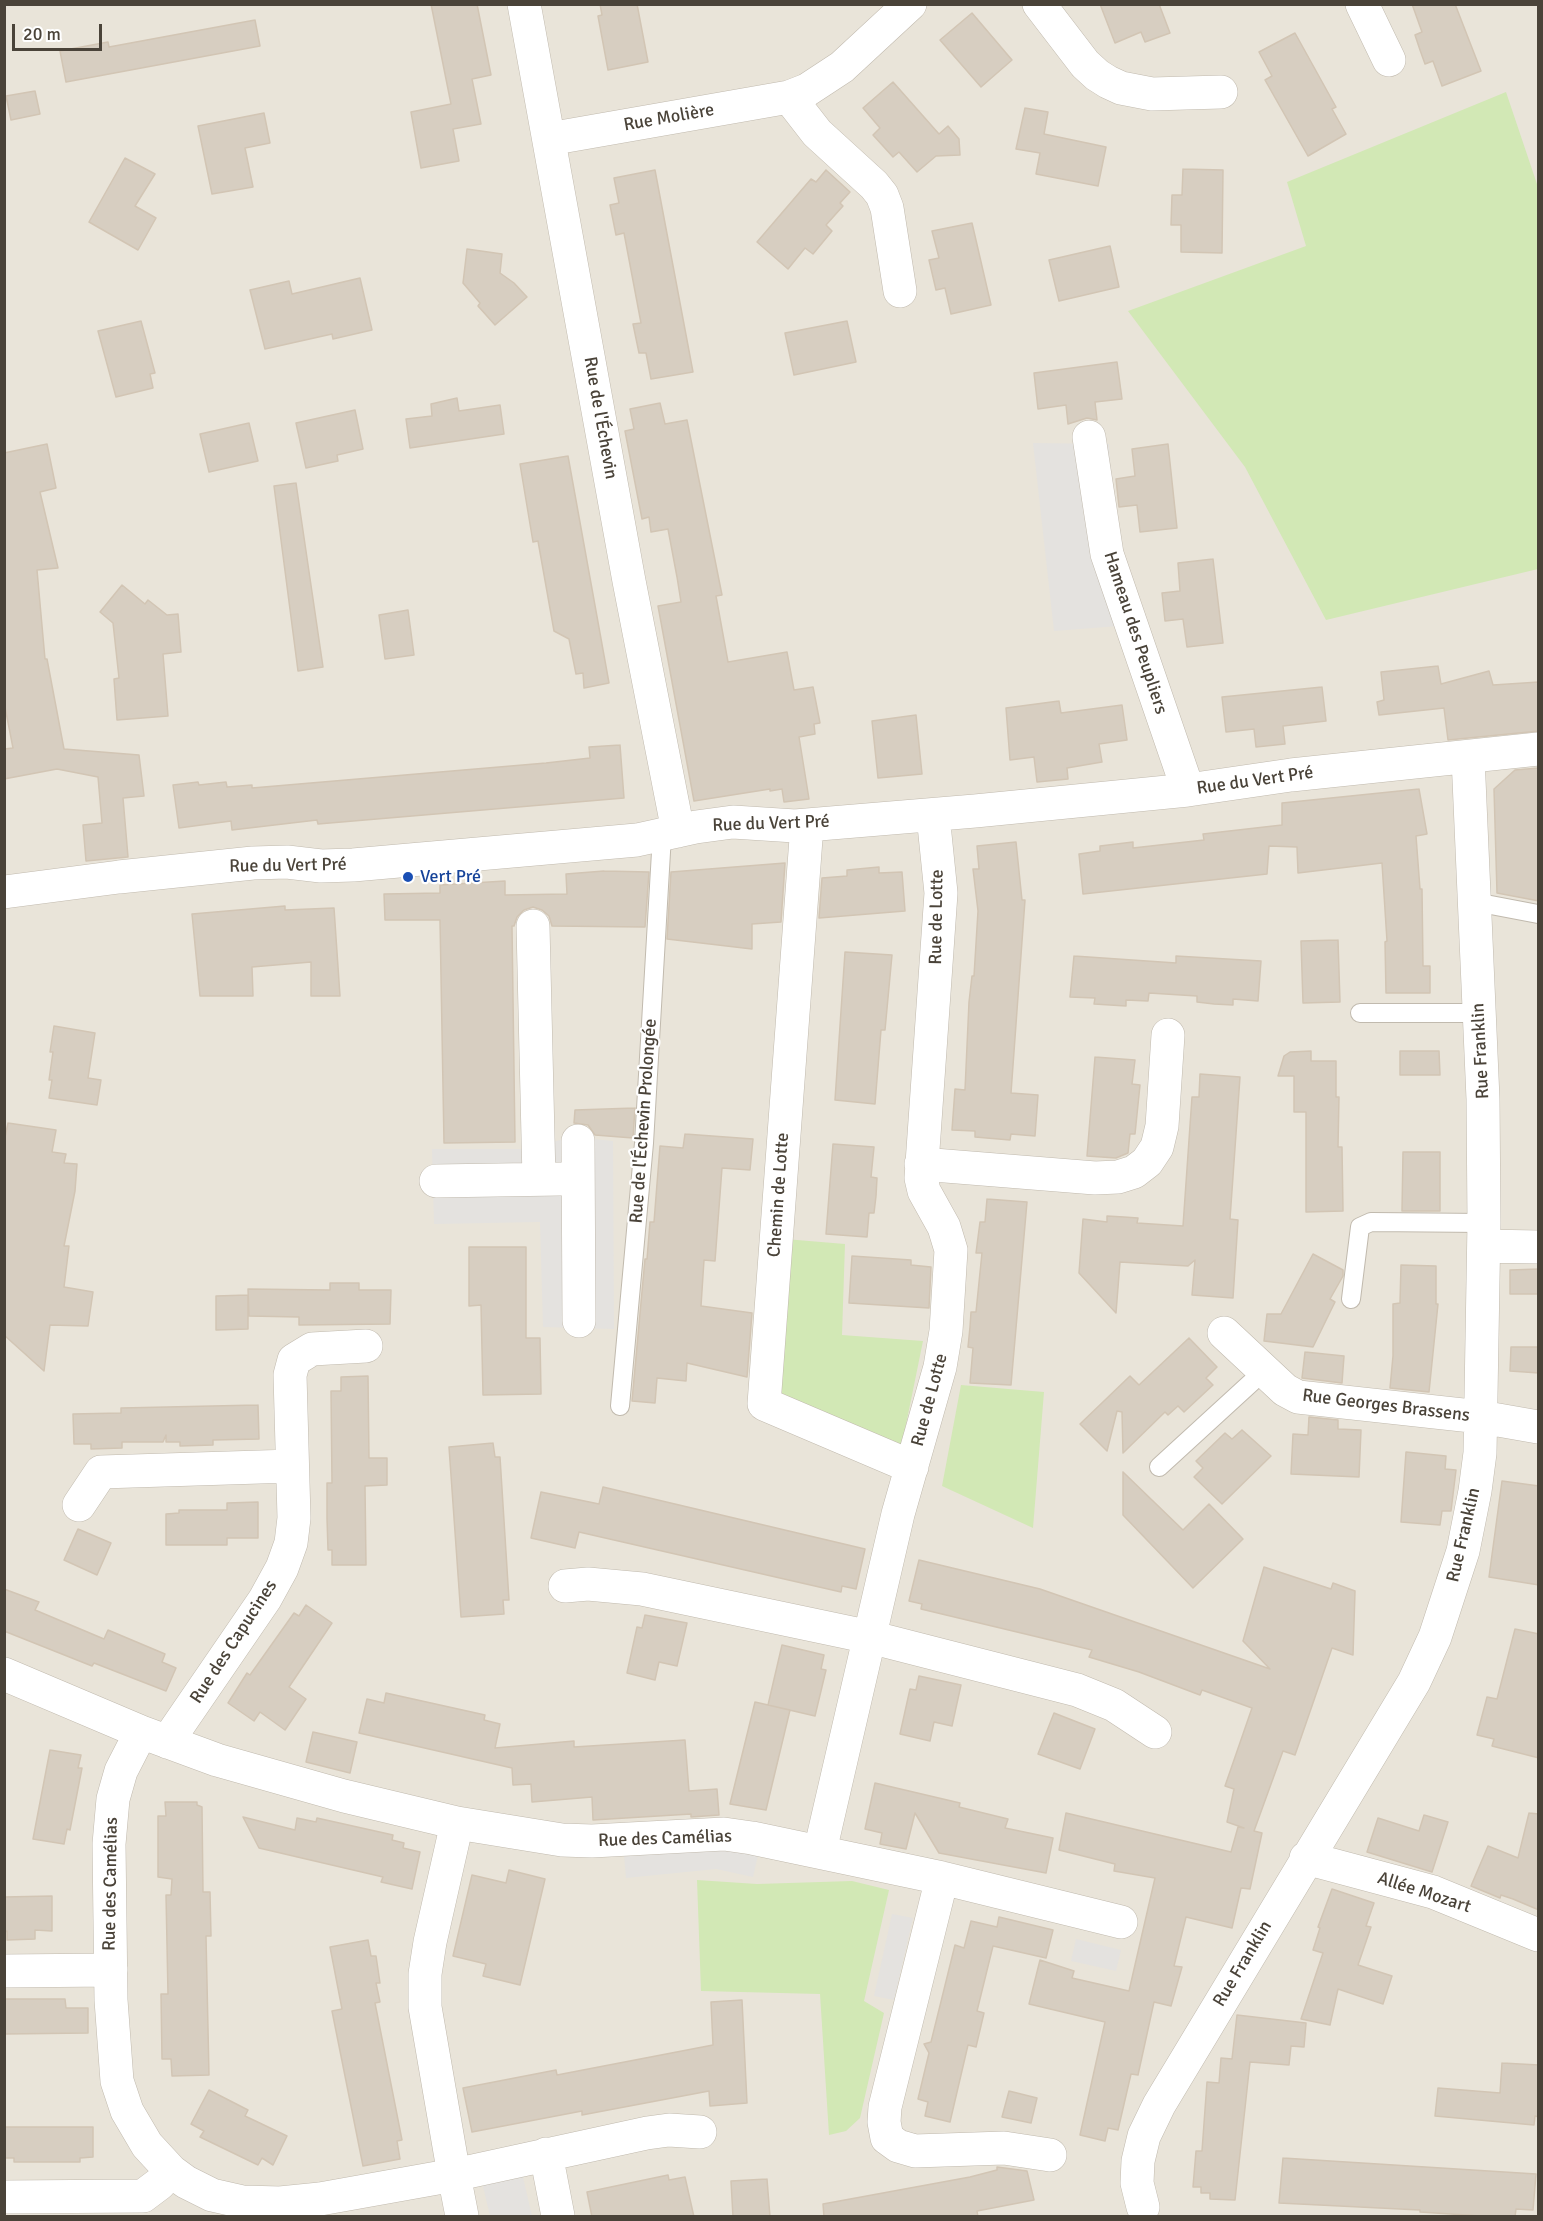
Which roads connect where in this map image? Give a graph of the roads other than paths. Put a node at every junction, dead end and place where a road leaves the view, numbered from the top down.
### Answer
1 (524, 4) edge
2 (910, 4) edge
3 (1039, 4) edge
4 (1362, 4) edge
5 (1389, 60) dead end
6 (1221, 92) dead end
7 (789, 98) junction
8 (549, 139) junction
9 (900, 291) dead end
10 (1089, 437) dead end
11 (1539, 748) edge
12 (1468, 757) junction
13 (1188, 790) junction
14 (933, 815) junction
15 (807, 825) junction
16 (670, 833) junction
17 (4, 892) edge
18 (1475, 902) junction
19 (1539, 914) edge
20 (533, 926) dead end
21 (1360, 1013) dead end
22 (1479, 1015) junction
23 (1168, 1035) dead end
24 (578, 1142) dead end
25 (921, 1164) junction
26 (539, 1179) junction
27 (579, 1179) junction
28 (436, 1181) dead end
29 (1484, 1235) junction
30 (1539, 1247) edge
31 (1351, 1299) dead end
32 (579, 1322) dead end
33 (1224, 1333) dead end
34 (366, 1346) dead end
35 (1265, 1370) junction
36 (620, 1406) dead end
37 (1481, 1418) junction
38 (1539, 1427) edge
39 (292, 1466) junction
40 (912, 1467) junction
41 (1160, 1467) dead end
42 (79, 1505) dead end
43 (565, 1586) dead end
44 (870, 1637) junction
45 (4, 1674) edge
46 (1155, 1732) dead end
47 (154, 1737) junction
48 (457, 1823) junction
49 (820, 1851) junction
50 (1306, 1858) junction
51 (942, 1878) junction
52 (1121, 1922) dead end
53 (1539, 1935) edge
54 (111, 1970) junction
55 (4, 1971) edge
56 (700, 2132) dead end
57 (546, 2154) junction
58 (1050, 2155) dead end
59 (171, 2170) junction
60 (454, 2175) junction
61 (4, 2197) edge
62 (1139, 2213) edge
63 (462, 2217) edge
64 (558, 2217) edge

1 - 8 street, Rue de l'Échevin
2 - 7 street, Rue Molière
3 - 6 street
4 - 5 street
7 - 8 street, Rue Molière
7 - 9 street
8 - 16 street, Rue de l'Échevin
10 - 13 street, Hameau des Peupliers
11 - 12 street, Rue du Vert Pré
12 - 13 street, Rue du Vert Pré
12 - 18 street, Rue Franklin
13 - 14 street, Rue du Vert Pré
14 - 15 street, Rue du Vert Pré
14 - 25 street, Rue de Lotte
15 - 16 street, Rue du Vert Pré
15 - 40 street, Chemin de Lotte
16 - 17 street, Rue du Vert Pré
16 - 36 lane, Rue de l'Échevin Prolongée
18 - 19 lane
18 - 22 street, Rue Franklin
20 - 26 street
21 - 22 lane
22 - 29 street, Rue Franklin
23 - 25 street
24 - 27 street
25 - 40 street, Rue de Lotte
26 - 27 street
26 - 28 street
27 - 32 street
29 - 30 street
29 - 31 lane
29 - 37 street, Rue Franklin
33 - 35 street, Rue Georges Brassens
34 - 39 street, Rue des Capucines
35 - 37 street, Rue Georges Brassens
35 - 41 lane
37 - 38 street, Rue Georges Brassens
37 - 50 street, Rue Franklin
39 - 42 street
39 - 47 street, Rue des Capucines
40 - 44 street, Rue de Lotte
43 - 44 street
44 - 46 street
44 - 49 street, Rue de Lotte
45 - 47 street, Rue des Camélias
47 - 48 street, Rue des Camélias
47 - 54 street, Rue des Camélias
48 - 49 street, Rue des Camélias
48 - 60 street
49 - 51 street, Rue des Camélias
50 - 53 street, Allée Mozart
50 - 62 street, Rue Franklin
51 - 52 street, Rue des Camélias
51 - 58 street
54 - 55 street, Rue des Camélias
54 - 59 street, Rue des Camélias
56 - 57 street, Rue des Camélias
57 - 60 street, Rue des Camélias
57 - 64 street
59 - 60 street, Rue des Camélias
59 - 61 street
60 - 63 street

